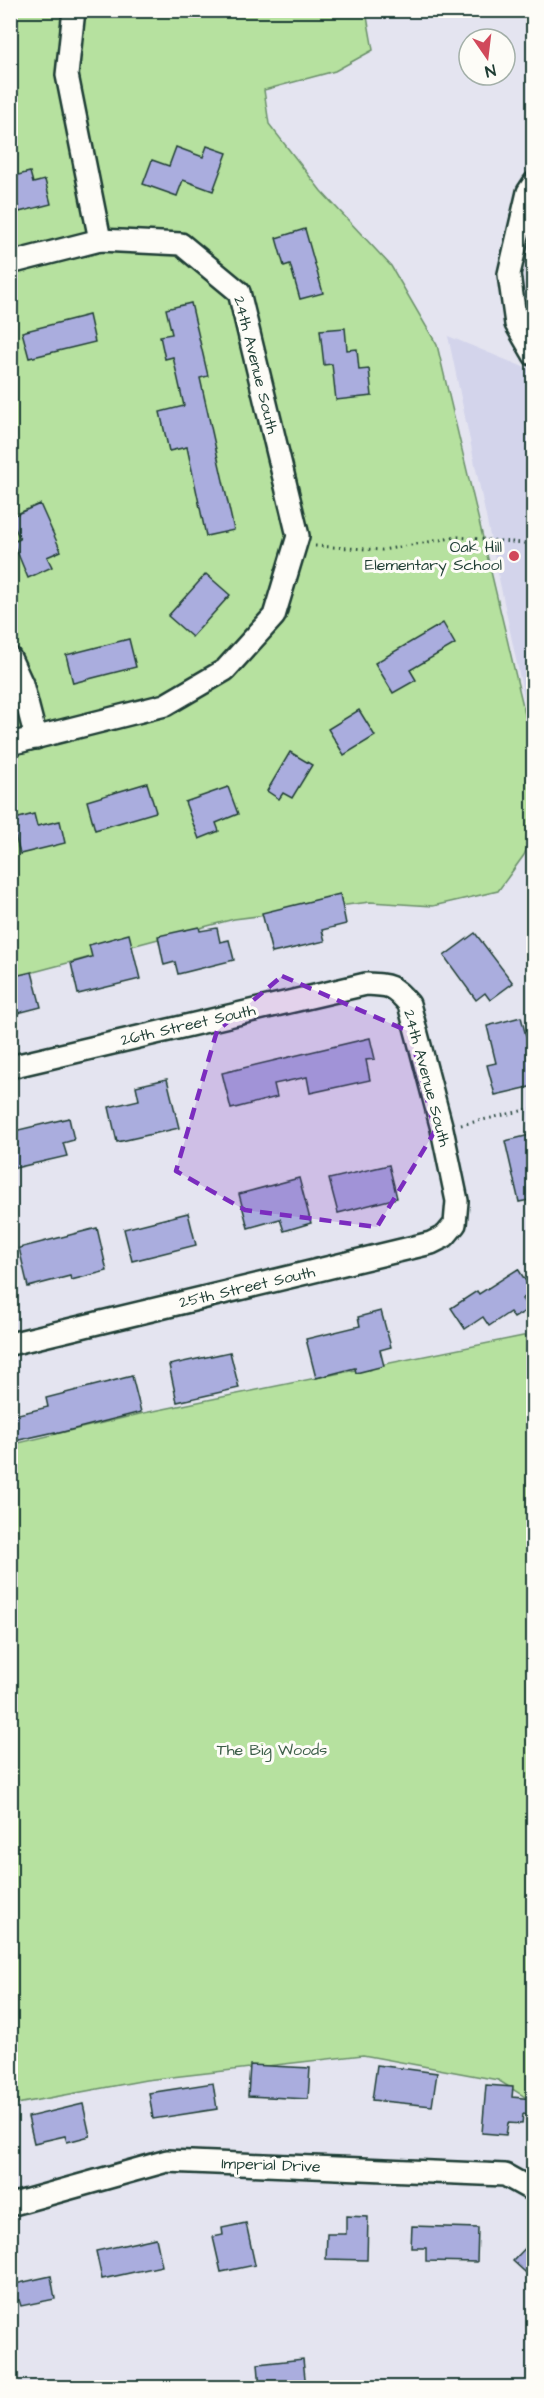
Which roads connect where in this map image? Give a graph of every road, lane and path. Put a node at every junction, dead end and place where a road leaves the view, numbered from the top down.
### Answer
1 (74, 10) edge
2 (534, 183) edge
3 (100, 240) junction
4 (10, 263) edge
5 (534, 355) edge
6 (298, 536) junction
7 (534, 544) edge
8 (10, 658) edge
9 (36, 738) junction
10 (10, 744) edge
11 (366, 984) joint
12 (10, 1067) edge
13 (534, 1108) edge
14 (456, 1126) dead end
15 (457, 1201) joint
16 (10, 1344) edge
17 (534, 2191) edge
18 (10, 2205) edge

1 - 3 street
2 - 5 street
3 - 4 street, 24th Avenue South
3 - 6 street, 24th Avenue South
6 - 7 path
6 - 9 street
8 - 9 street
9 - 10 street
11 - 12 street, 26th Street South
11 - 15 street, 24th Avenue South
13 - 14 path
15 - 16 street, 25th Street South
17 - 18 street, Imperial Drive

